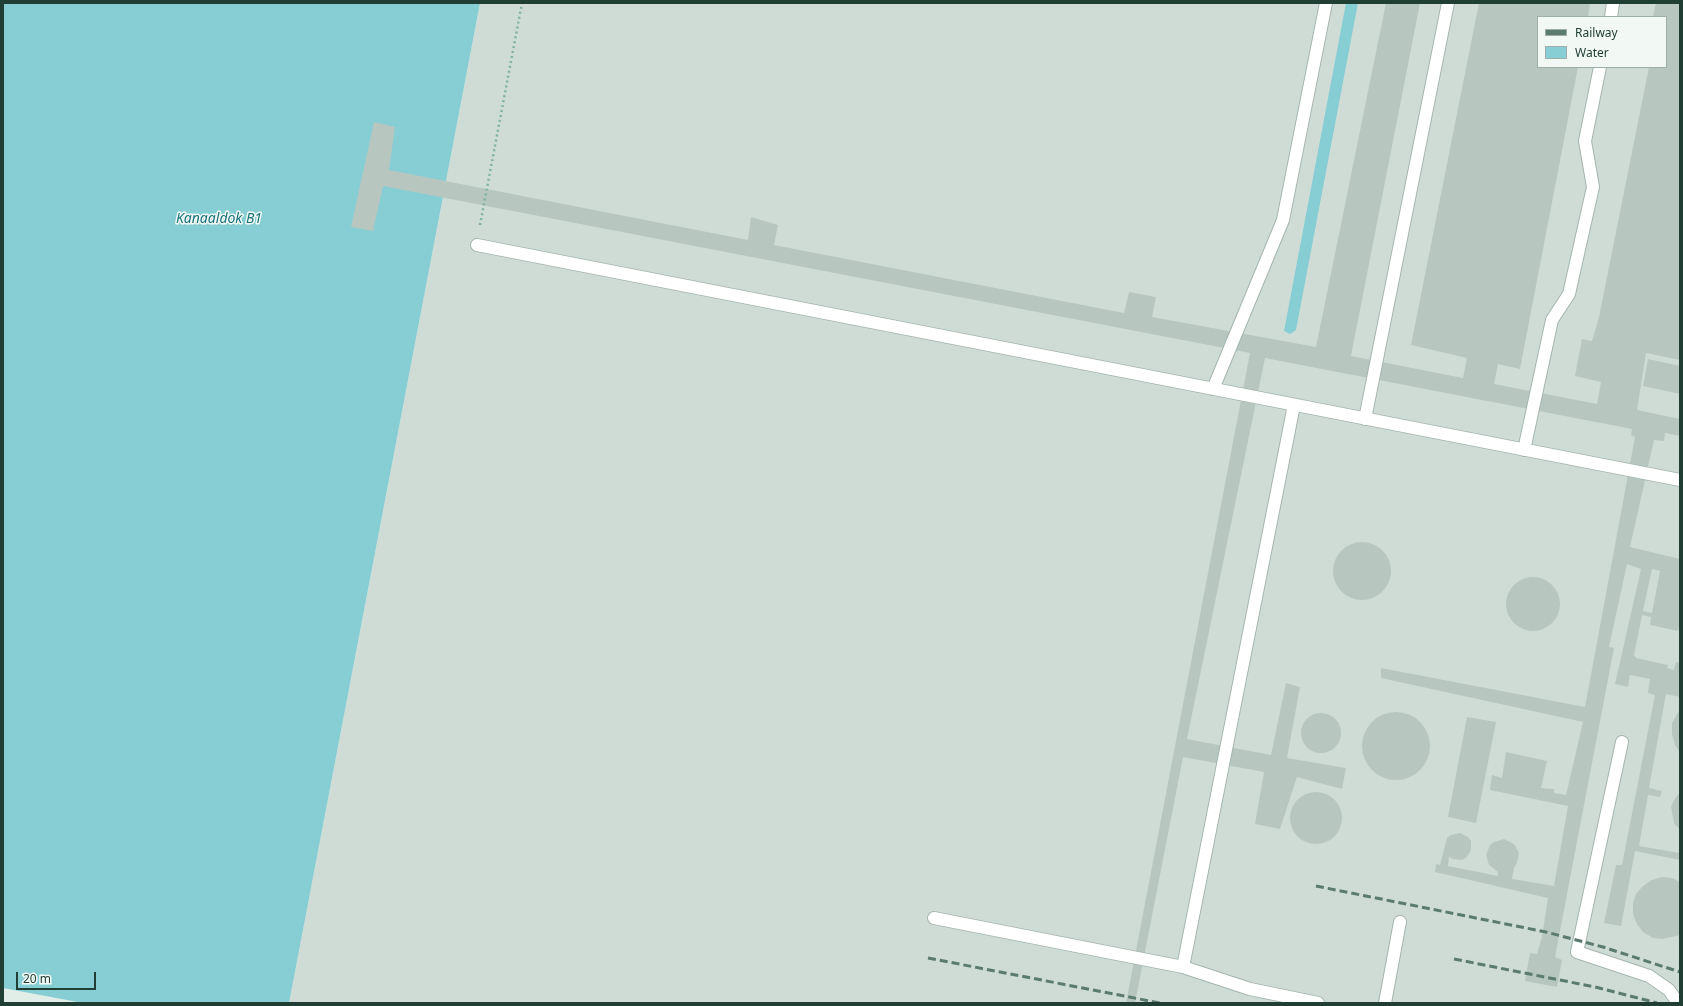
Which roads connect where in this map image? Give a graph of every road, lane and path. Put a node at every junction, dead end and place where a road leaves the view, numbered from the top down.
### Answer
1 (522, 3) edge
2 (1326, 3) edge
3 (1448, 3) edge
4 (1613, 3) edge
5 (1610, 16) edge
6 (1600, 68) edge
7 (477, 245) joint
8 (1213, 389) junction
9 (1294, 405) junction
10 (1365, 419) junction
11 (1524, 450) junction
12 (1680, 480) edge
13 (1622, 742) dead end
14 (934, 918) dead end
15 (1400, 922) dead end
16 (1183, 967) junction
17 (1318, 1003) edge
18 (1385, 1003) edge
19 (1678, 1003) edge

1 - 7 path
2 - 8 lane
3 - 10 lane
4 - 5 lane
6 - 11 lane
7 - 8 lane
8 - 9 lane
9 - 10 lane
9 - 16 lane
10 - 11 lane
11 - 12 lane
13 - 19 lane
14 - 16 lane
15 - 18 lane
16 - 17 lane

